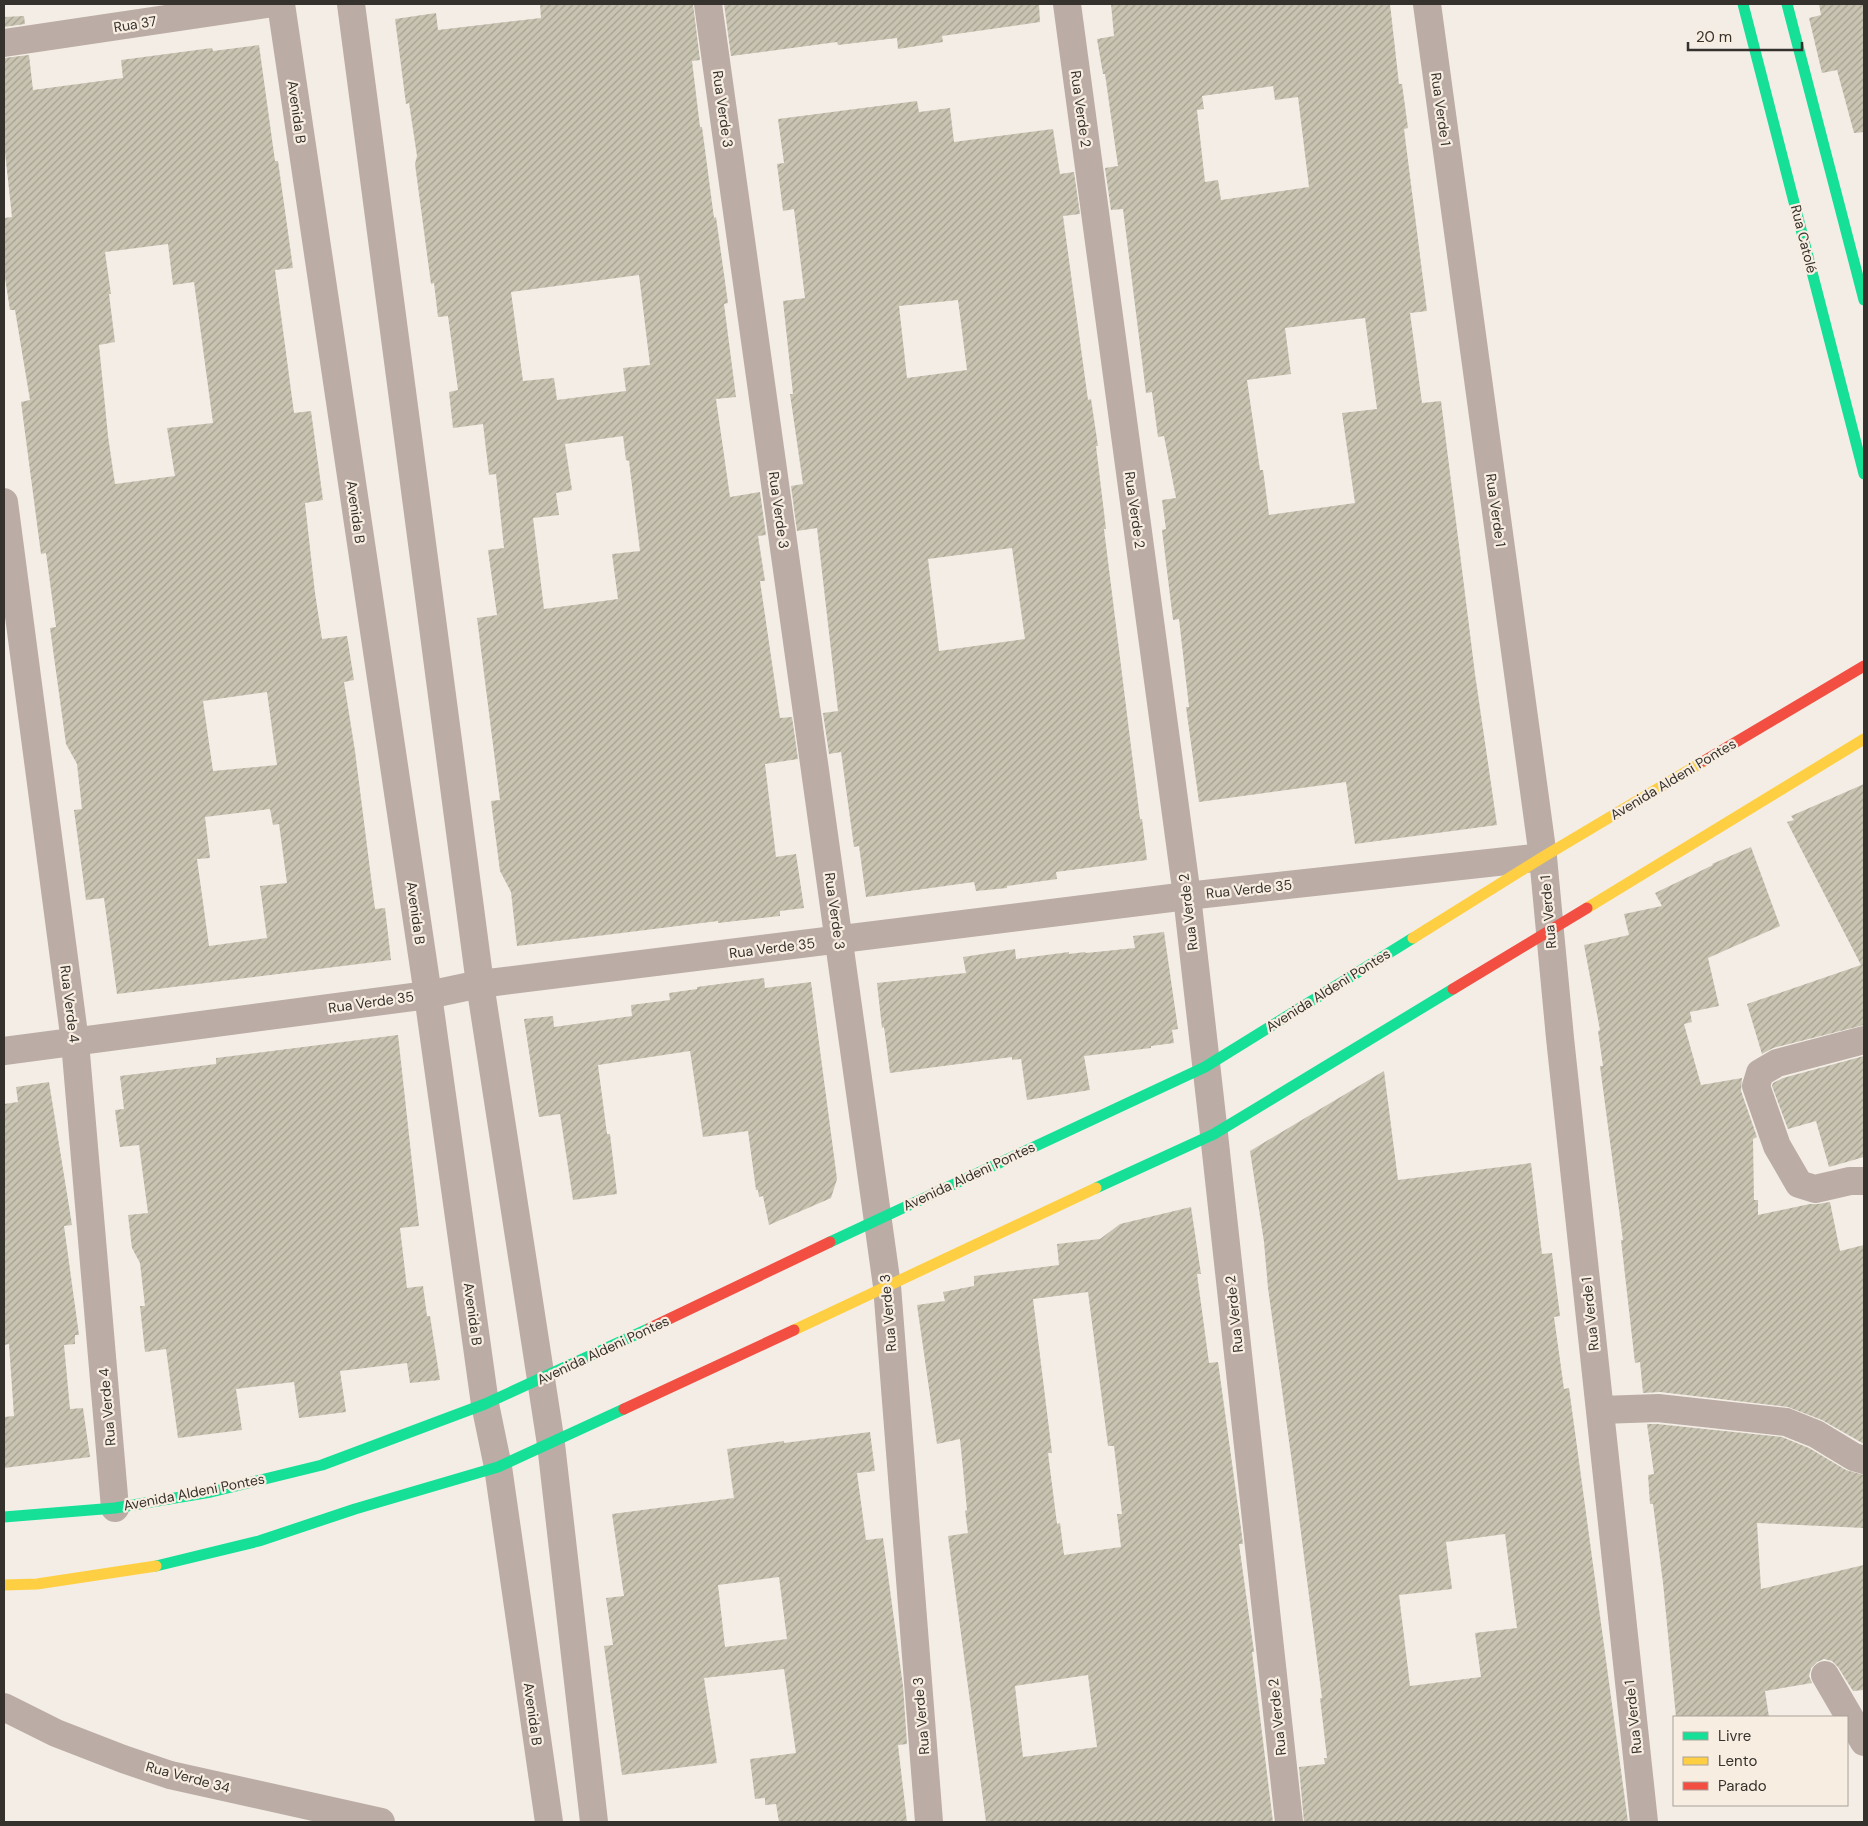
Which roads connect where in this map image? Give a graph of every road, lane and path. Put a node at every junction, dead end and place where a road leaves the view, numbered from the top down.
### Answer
1 (267, 4) edge
2 (281, 4) edge
3 (351, 4) edge
4 (708, 4) edge
5 (1067, 4) edge
6 (1427, 4) edge
7 (1743, 4) edge
8 (1787, 4) edge
9 (4, 43) edge
10 (1864, 300) edge
11 (1864, 474) edge
12 (4, 502) edge
13 (1864, 666) edge
14 (1864, 739) edge
15 (1543, 857) junction
16 (1187, 896) junction
17 (1549, 929) junction
18 (839, 940) junction
19 (480, 984) junction
20 (428, 994) junction
21 (1864, 1040) edge
22 (75, 1042) junction
23 (4, 1051) edge
24 (1205, 1067) junction
25 (1214, 1134) junction
26 (1864, 1182) edge
27 (878, 1219) junction
28 (887, 1286) junction
29 (540, 1380) junction
30 (485, 1404) junction
31 (1601, 1410) junction
32 (551, 1444) junction
33 (1864, 1460) edge
34 (498, 1467) junction
35 (115, 1508) junction
36 (4, 1517) edge
37 (4, 1585) edge
38 (1825, 1675) dead end
39 (4, 1708) edge
40 (1864, 1742) edge
41 (381, 1822) edge
42 (549, 1822) edge
43 (594, 1822) edge
44 (929, 1822) edge
45 (1289, 1822) edge
46 (1644, 1822) edge

1 - 9 street, Rua 37
2 - 20 street, Avenida B
3 - 19 street
4 - 18 street, Rua Verde 3
5 - 16 street, Rua Verde 2
6 - 15 street, Rua Verde 1
7 - 11 main road, Rua Catolé
8 - 10 main road
12 - 22 street, Rua Verde 4
13 - 15 main road, Avenida Aldeni Pontes
14 - 17 main road
15 - 16 street, Rua Verde 35
15 - 17 street, Rua Verde 1
15 - 24 main road, Avenida Aldeni Pontes
16 - 18 street, Rua Verde 35
16 - 24 street, Rua Verde 2
17 - 25 main road
17 - 31 street, Rua Verde 1
18 - 19 street, Rua Verde 35
18 - 27 street, Rua Verde 3
19 - 20 street, Rua Verde 35
19 - 29 street
20 - 22 street, Rua Verde 35
20 - 30 street, Avenida B
21 - 26 street
22 - 23 street, Rua Verde 35
22 - 35 street, Rua Verde 4
24 - 25 street, Rua Verde 2
24 - 27 main road, Avenida Aldeni Pontes
25 - 28 main road
25 - 45 street, Rua Verde 2
27 - 28 street, Rua Verde 3
27 - 29 main road, Avenida Aldeni Pontes
28 - 32 main road
28 - 44 street, Rua Verde 3
29 - 30 main road, Avenida Aldeni Pontes
29 - 32 street
30 - 34 street, Avenida B
30 - 35 main road, Avenida Aldeni Pontes
31 - 33 street
31 - 46 street, Rua Verde 1
32 - 34 main road
32 - 43 street
34 - 37 main road
34 - 42 street, Avenida B
35 - 36 main road, Avenida Aldeni Pontes
38 - 40 street
39 - 41 street, Rua Verde 34

